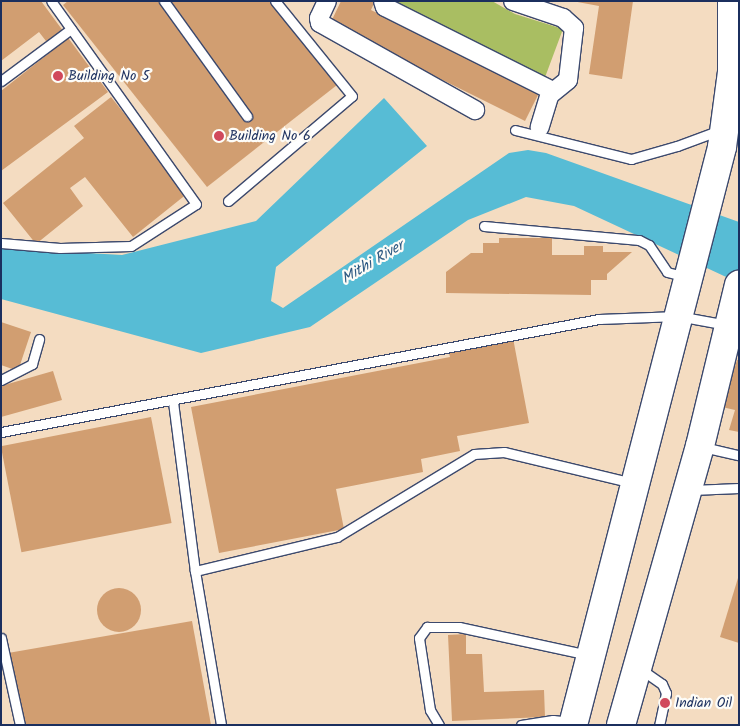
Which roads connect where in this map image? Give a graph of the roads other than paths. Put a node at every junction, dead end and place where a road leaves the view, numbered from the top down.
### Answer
1 (51, 1) edge
2 (164, 1) edge
3 (275, 1) edge
4 (327, 1) edge
5 (383, 1) edge
6 (513, 1) edge
7 (732, 1) edge
8 (71, 29) junction
9 (1, 81) edge
10 (552, 93) junction
11 (475, 110) dead end
12 (247, 116) dead end
13 (540, 126) dead end
14 (724, 128) junction
15 (516, 130) dead end
16 (228, 201) dead end
17 (484, 226) dead end
18 (1, 243) edge
19 (691, 274) junction
20 (737, 292) edge
21 (678, 316) junction
22 (729, 325) junction
23 (39, 339) dead end
24 (1, 380) edge
25 (173, 402) junction
26 (1, 432) edge
27 (700, 446) junction
28 (739, 456) edge
29 (633, 483) junction
30 (739, 488) edge
31 (687, 490) junction
32 (194, 571) junction
33 (1, 638) edge
34 (590, 655) junction
35 (637, 667) junction
36 (573, 724) edge
37 (20, 725) edge
38 (221, 725) edge
39 (439, 725) edge
40 (521, 725) edge
41 (621, 725) edge
42 (659, 725) edge

1 - 8 lane
2 - 12 lane
3 - 16 lane
4 - 11 street
5 - 10 street
6 - 10 street
7 - 14 main road
8 - 9 lane
8 - 18 lane
10 - 13 street
14 - 15 lane
14 - 19 main road
17 - 19 lane
19 - 21 main road
20 - 22 main road
21 - 22 lane
21 - 25 lane
21 - 29 main road
22 - 27 main road
23 - 24 lane
25 - 26 lane
25 - 32 lane
27 - 28 lane
27 - 31 main road
29 - 32 lane
29 - 34 main road
30 - 31 lane
31 - 35 main road
32 - 38 lane
33 - 37 lane
34 - 36 main road
34 - 39 lane
35 - 41 main road
35 - 42 lane
36 - 40 lane

